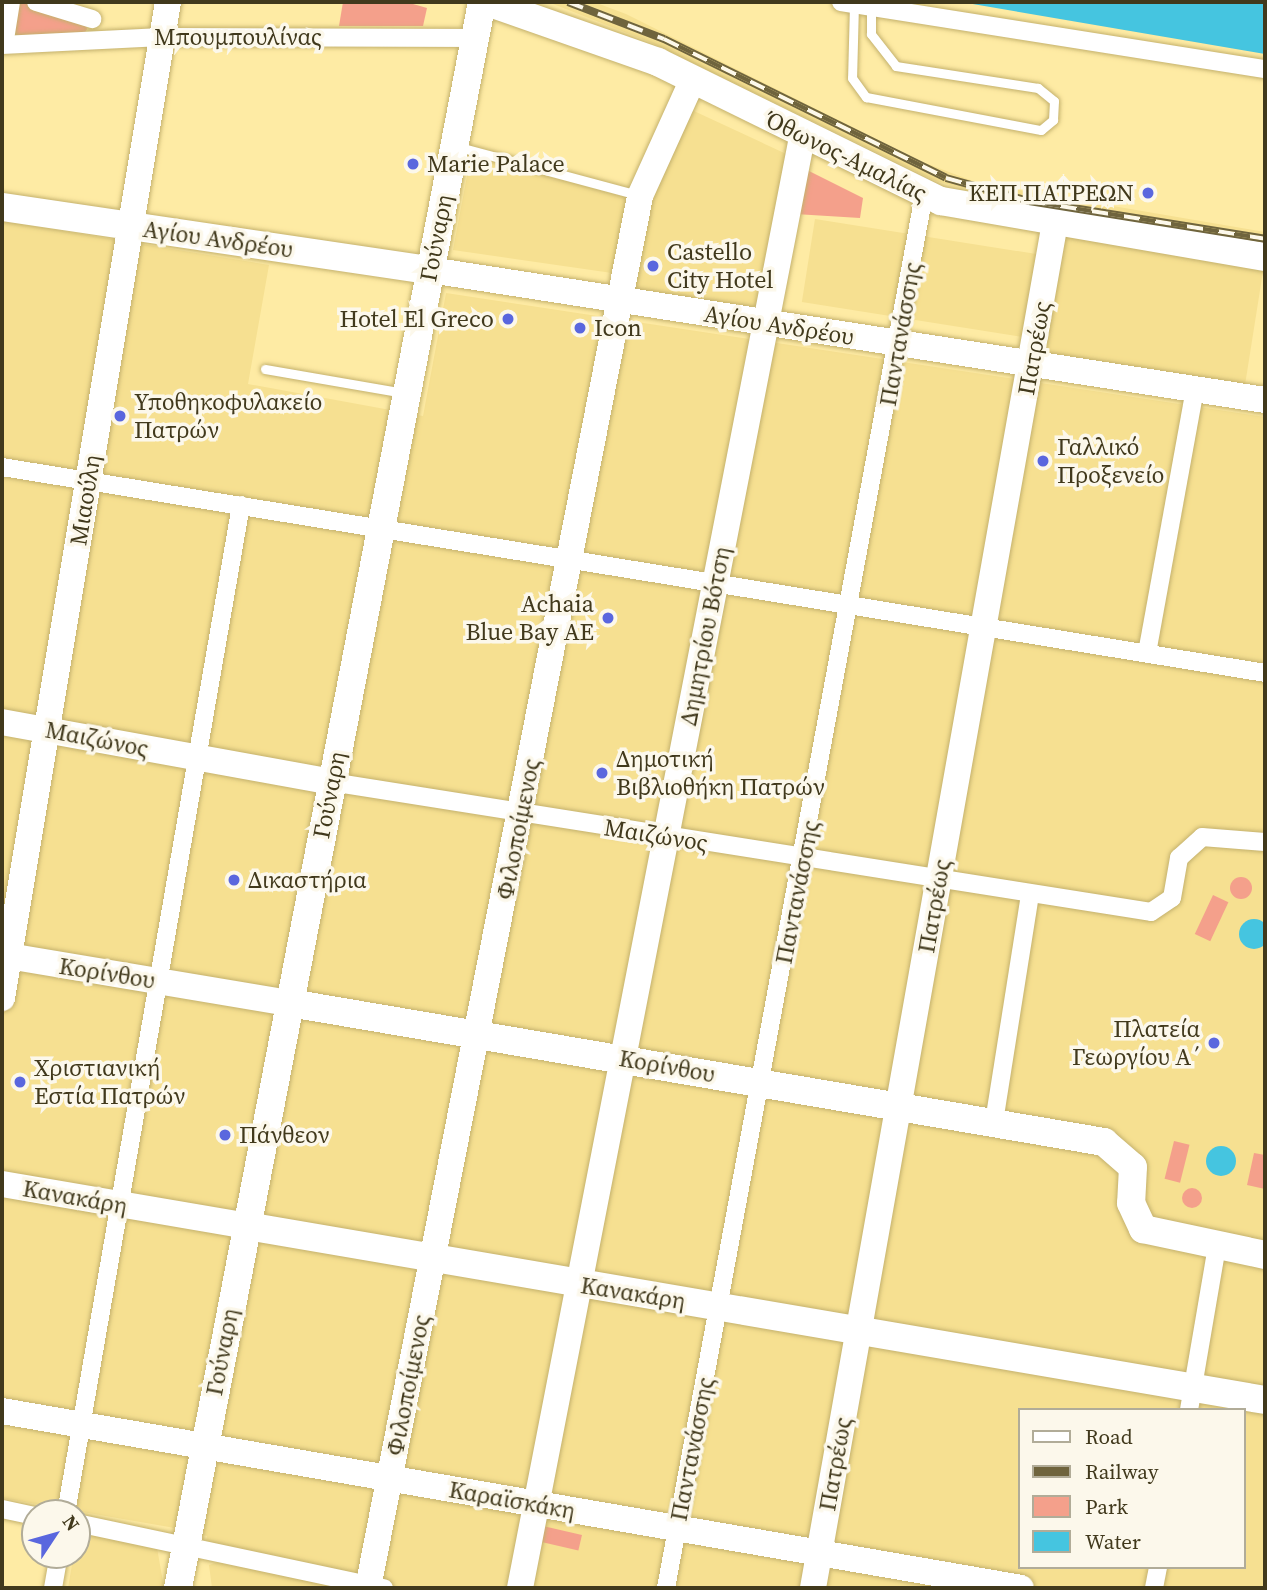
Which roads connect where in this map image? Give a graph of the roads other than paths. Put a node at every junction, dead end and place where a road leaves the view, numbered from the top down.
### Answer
1 (7, 2) edge
2 (36, 2) edge
3 (167, 2) edge
4 (490, 2) edge
5 (855, 4) edge
6 (92, 19) dead end
7 (2, 33) edge
8 (162, 37) junction
9 (475, 38) junction
10 (2, 46) edge
11 (1265, 69) edge
12 (694, 79) junction
13 (802, 136) junction
14 (454, 145) junction
15 (924, 195) junction
16 (640, 196) junction
17 (2, 207) edge
18 (1055, 223) junction
19 (130, 226) junction
20 (1265, 257) edge
21 (429, 270) junction
22 (622, 300) junction
23 (765, 323) junction
24 (899, 344) junction
25 (1031, 364) junction
26 (265, 369) dead end
27 (1195, 389) junction
28 (406, 393) junction
29 (1265, 400) edge
30 (2, 467) edge
31 (88, 481) junction
32 (241, 505) junction
33 (380, 528) junction
34 (571, 559) junction
35 (715, 583) junction
36 (850, 605) junction
37 (984, 627) junction
38 (1147, 653) junction
39 (1265, 673) edge
40 (2, 722) edge
41 (47, 729) junction
42 (197, 758) junction
43 (331, 782) junction
44 (521, 813) junction
45 (666, 836) junction
46 (1265, 842) edge
47 (803, 858) junction
48 (939, 881) junction
49 (1030, 894) junction
50 (5, 956) edge
51 (159, 981) junction
52 (2, 998) edge
53 (290, 1003) junction
54 (478, 1032) junction
55 (623, 1059) junction
56 (761, 1083) junction
57 (899, 1105) junction
58 (994, 1122) junction
59 (2, 1184) edge
60 (120, 1204) junction
61 (247, 1226) junction
62 (1217, 1247) junction
63 (1265, 1255) edge
64 (433, 1258) junction
65 (579, 1284) junction
66 (719, 1307) junction
67 (859, 1331) junction
68 (1191, 1399) edge
69 (1265, 1400) edge
70 (2, 1411) edge
71 (82, 1424) junction
72 (204, 1443) junction
73 (389, 1479) junction
74 (69, 1499) edge
75 (537, 1504) junction
76 (2, 1509) edge
77 (21, 1513) edge
78 (91, 1526) edge
79 (677, 1529) junction
80 (185, 1542) junction
81 (819, 1553) junction
82 (56, 1569) edge
83 (1158, 1569) edge
84 (373, 1587) edge
85 (53, 1588) edge
86 (178, 1588) edge
87 (520, 1588) edge
88 (666, 1588) edge
89 (813, 1588) edge
90 (1021, 1588) edge
91 (1154, 1588) edge

1 - 7 street
2 - 6 street
3 - 8 street, Μιαούλη
4 - 9 main road, Γούναρη
4 - 12 main road, Όθωνος-Αμαλίας
5 - 5 lane
5 - 11 street
8 - 9 street, Μπουμπουλίνας
8 - 10 street, Μπουμπουλίνας
8 - 19 street, Μιαούλη
9 - 14 main road, Γούναρη
12 - 13 main road, Όθωνος-Αμαλίας
12 - 16 street, Φιλοποίμενος
13 - 15 main road, Όθωνος-Αμαλίας
13 - 23 street, Δημητρίου Βότση
14 - 16 lane
14 - 21 main road, Γούναρη
15 - 18 main road, Όθωνος-Αμαλίας
15 - 24 street, Παντανάσσης
16 - 22 street, Φιλοποίμενος
17 - 19 main road, Αγίου Ανδρέου
18 - 20 main road, Όθωνος-Αμαλίας
18 - 25 street, Πατρέως
19 - 21 main road, Αγίου Ανδρέου
19 - 31 street, Μιαούλη
21 - 22 street, Αγίου Ανδρέου
21 - 28 main road, Γούναρη
22 - 23 street, Αγίου Ανδρέου
22 - 34 street, Φιλοποίμενος
23 - 24 street, Αγίου Ανδρέου
23 - 35 street, Δημητρίου Βότση
24 - 25 street, Αγίου Ανδρέου
24 - 36 street, Παντανάσσης
25 - 27 street, Αγίου Ανδρέου
25 - 37 street, Πατρέως
26 - 28 lane
27 - 29 street, Αγίου Ανδρέου
27 - 38 street
28 - 33 main road, Γούναρη
30 - 31 street
31 - 32 street
31 - 41 street, Μιαούλη
32 - 33 street
32 - 42 street
33 - 34 street
33 - 43 main road, Γούναρη
34 - 35 street
34 - 44 street, Φιλοποίμενος
35 - 36 street
35 - 45 street, Δημητρίου Βότση
36 - 37 street
36 - 47 street, Παντανάσσης
37 - 38 street
37 - 48 street, Πατρέως
38 - 39 street
40 - 41 street, Μαιζώνος
41 - 42 street, Μαιζώνος
41 - 50 street, Μιαούλη
42 - 43 street, Μαιζώνος
42 - 51 street
43 - 44 street, Μαιζώνος
43 - 53 main road, Γούναρη
44 - 45 street, Μαιζώνος
44 - 54 street, Φιλοποίμενος
45 - 47 street, Μαιζώνος
45 - 55 street, Δημητρίου Βότση
46 - 49 street, Μαιζώνος
47 - 48 street, Μαιζώνος
47 - 56 street, Παντανάσσης
48 - 49 street, Μαιζώνος
48 - 57 street, Πατρέως
49 - 58 street
50 - 51 street, Κορίνθου
50 - 52 street, Μιαούλη
51 - 53 street, Κορίνθου
51 - 60 street
53 - 54 main road, Κορίνθου
53 - 61 main road, Γούναρη
54 - 55 main road, Κορίνθου
54 - 64 street, Φιλοποίμενος
55 - 56 main road, Κορίνθου
55 - 65 street, Δημητρίου Βότση
56 - 57 main road, Κορίνθου
56 - 66 street, Παντανάσσης
57 - 58 main road, Κορίνθου
57 - 67 street, Πατρέως
58 - 62 main road, Κορίνθου
59 - 60 street, Κανακάρη
60 - 61 street, Κανακάρη
60 - 71 street
61 - 64 main road, Κανακάρη
61 - 72 main road, Γούναρη
62 - 63 main road, Κορίνθου
62 - 68 street
64 - 65 main road, Κανακάρη
64 - 73 street, Φιλοποίμενος
65 - 66 main road, Κανακάρη
65 - 75 street, Δημητρίου Βότση
66 - 67 main road, Κανακάρη
66 - 79 street, Παντανάσσης
67 - 68 main road, Κανακάρη
67 - 81 street, Πατρέως
68 - 69 main road, Κανακάρη
70 - 71 street, Καραϊσκάκη
71 - 72 street, Καραϊσκάκη
71 - 74 street
72 - 73 street, Καραϊσκάκη
72 - 80 main road, Γούναρη
73 - 75 street, Καραϊσκάκη
73 - 84 street, Φιλοποίμενος
75 - 79 street, Καραϊσκάκη
75 - 87 street, Δημητρίου Βότση
76 - 77 street
78 - 80 street
79 - 81 street, Καραϊσκάκη
79 - 88 street, Παντανάσσης
80 - 84 street
80 - 86 main road, Γούναρη
81 - 89 street, Πατρέως
81 - 90 street, Καραϊσκάκη
82 - 85 street
83 - 91 street

